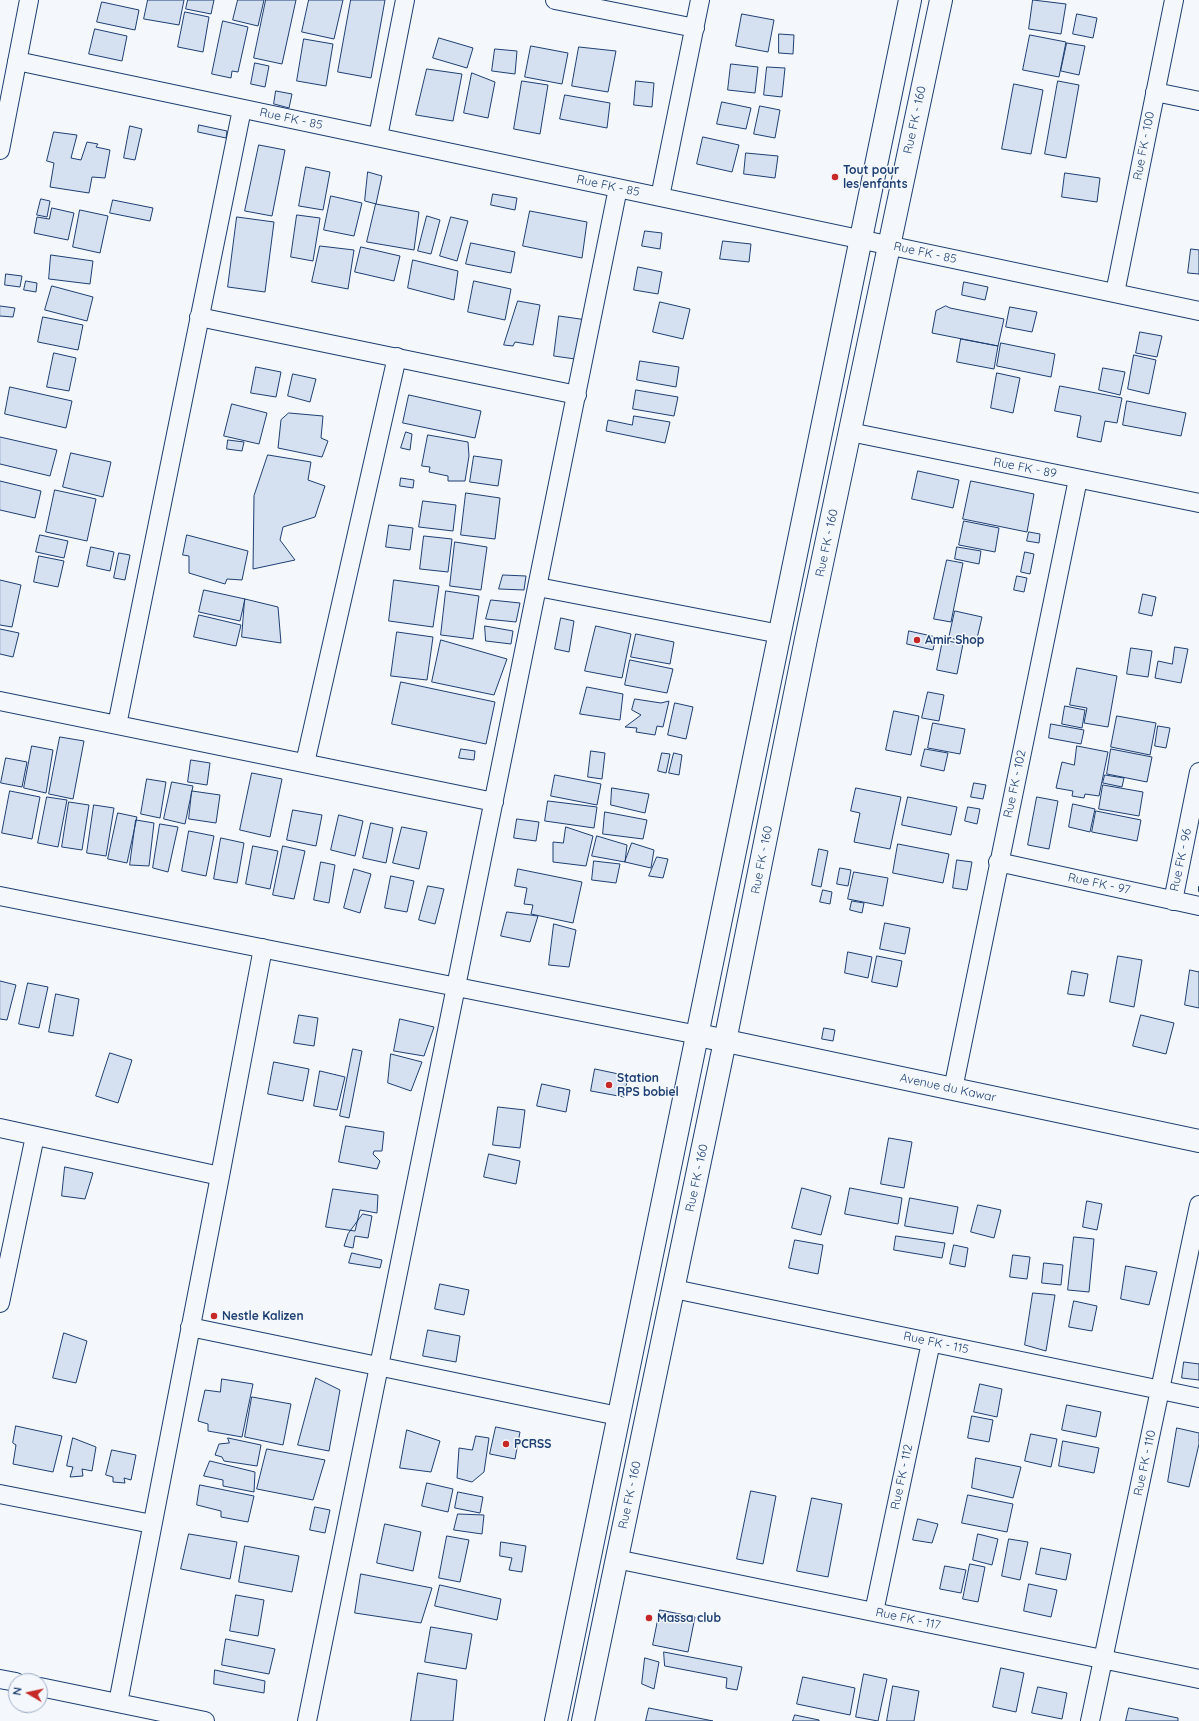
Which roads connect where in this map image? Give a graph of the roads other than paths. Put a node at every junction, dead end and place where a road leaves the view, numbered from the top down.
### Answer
1 (29, 0) edge
2 (405, 0) edge
3 (555, 0) edge
4 (700, 0) edge
5 (910, 0) edge
6 (941, 0) edge
7 (1174, 0) edge
8 (695, 28) junction
9 (17, 61) junction
10 (1155, 92) junction
11 (1199, 100) edge
12 (242, 109) junction
13 (378, 137) junction
14 (0, 150) edge
15 (618, 188) junction
16 (660, 197) junction
17 (860, 239) junction
18 (889, 245) junction
19 (1115, 293) junction
20 (1199, 310) edge
21 (199, 317) junction
22 (397, 357) junction
23 (577, 395) junction
24 (850, 432) junction
25 (1078, 479) junction
26 (1199, 503) edge
27 (538, 587) junction
28 (780, 634) junction
29 (0, 701) edge
30 (117, 725) junction
31 (305, 764) junction
32 (1199, 772) edge
33 (494, 802) junction
34 (998, 862) junction
35 (0, 896) edge
36 (1173, 901) junction
37 (1199, 906) edge
38 (262, 948) junction
39 (457, 987) junction
40 (698, 1035) junction
41 (725, 1041) junction
42 (953, 1089) junction
43 (0, 1128) edge
44 (35, 1136) junction
45 (1199, 1141) edge
46 (220, 1176) junction
47 (1199, 1205) edge
48 (674, 1289) junction
49 (0, 1304) edge
50 (190, 1327) junction
51 (931, 1342) junction
52 (380, 1366) junction
53 (1160, 1390) junction
54 (1199, 1398) edge
55 (618, 1416) junction
56 (0, 1494) edge
57 (152, 1524) junction
58 (616, 1559) junction
59 (874, 1612) junction
60 (1103, 1659) junction
61 (1199, 1679) edge
62 (48, 1689) edge
63 (118, 1703) junction
64 (205, 1721) edge
65 (307, 1721) edge
66 (556, 1721) edge
67 (583, 1721) edge
68 (1090, 1721) edge

1 - 9 street
2 - 13 street
3 - 8 street
4 - 8 street
5 - 17 main road
6 - 18 main road, Rue FK - 160
7 - 10 street, Rue FK - 100
8 - 16 street
9 - 12 street, Rue FK - 85
9 - 14 street
10 - 11 street
10 - 19 street, Rue FK - 100
12 - 13 street, Rue FK - 85
12 - 21 street
13 - 15 street, Rue FK - 85
15 - 16 street, Rue FK - 85
15 - 23 street
16 - 17 street, Rue FK - 85
17 - 18 street, Rue FK - 85
17 - 28 main road
18 - 19 street, Rue FK - 85
18 - 24 main road, Rue FK - 160
19 - 20 street, Rue FK - 85
21 - 22 street
21 - 30 street
22 - 23 street
22 - 31 street
23 - 27 street
24 - 25 street, Rue FK - 89
24 - 41 main road, Rue FK - 160
25 - 26 street, Rue FK - 89
25 - 34 street, Rue FK - 102
27 - 28 street
27 - 33 street
28 - 40 main road
29 - 30 street
30 - 31 street
31 - 33 street
32 - 36 street, Rue FK - 96
33 - 39 street
34 - 36 street, Rue FK - 97
34 - 42 street, Rue FK - 102
35 - 38 street
36 - 37 street, Rue FK - 97
38 - 39 street
38 - 46 street
39 - 40 street
39 - 52 street
40 - 41 main road, Avenue du Kawar
40 - 55 main road
41 - 42 main road, Avenue du Kawar
41 - 48 main road, Rue FK - 160
42 - 45 main road, Avenue du Kawar
43 - 44 street
44 - 46 street
44 - 49 street
46 - 50 street
47 - 53 street, Rue FK - 110
48 - 51 street, Rue FK - 115
48 - 58 main road, Rue FK - 160
50 - 52 street
50 - 57 street
51 - 53 street, Rue FK - 115
51 - 59 street, Rue FK - 112
52 - 55 street
52 - 65 street
53 - 54 street, Rue FK - 115
53 - 60 street, Rue FK - 110
55 - 66 main road
56 - 57 street
57 - 63 street
58 - 59 street, Rue FK - 117
58 - 67 main road, Rue FK - 160
59 - 60 street, Rue FK - 117
60 - 61 street, Rue FK - 117
60 - 68 street, Rue FK - 110
62 - 63 street
63 - 64 street

